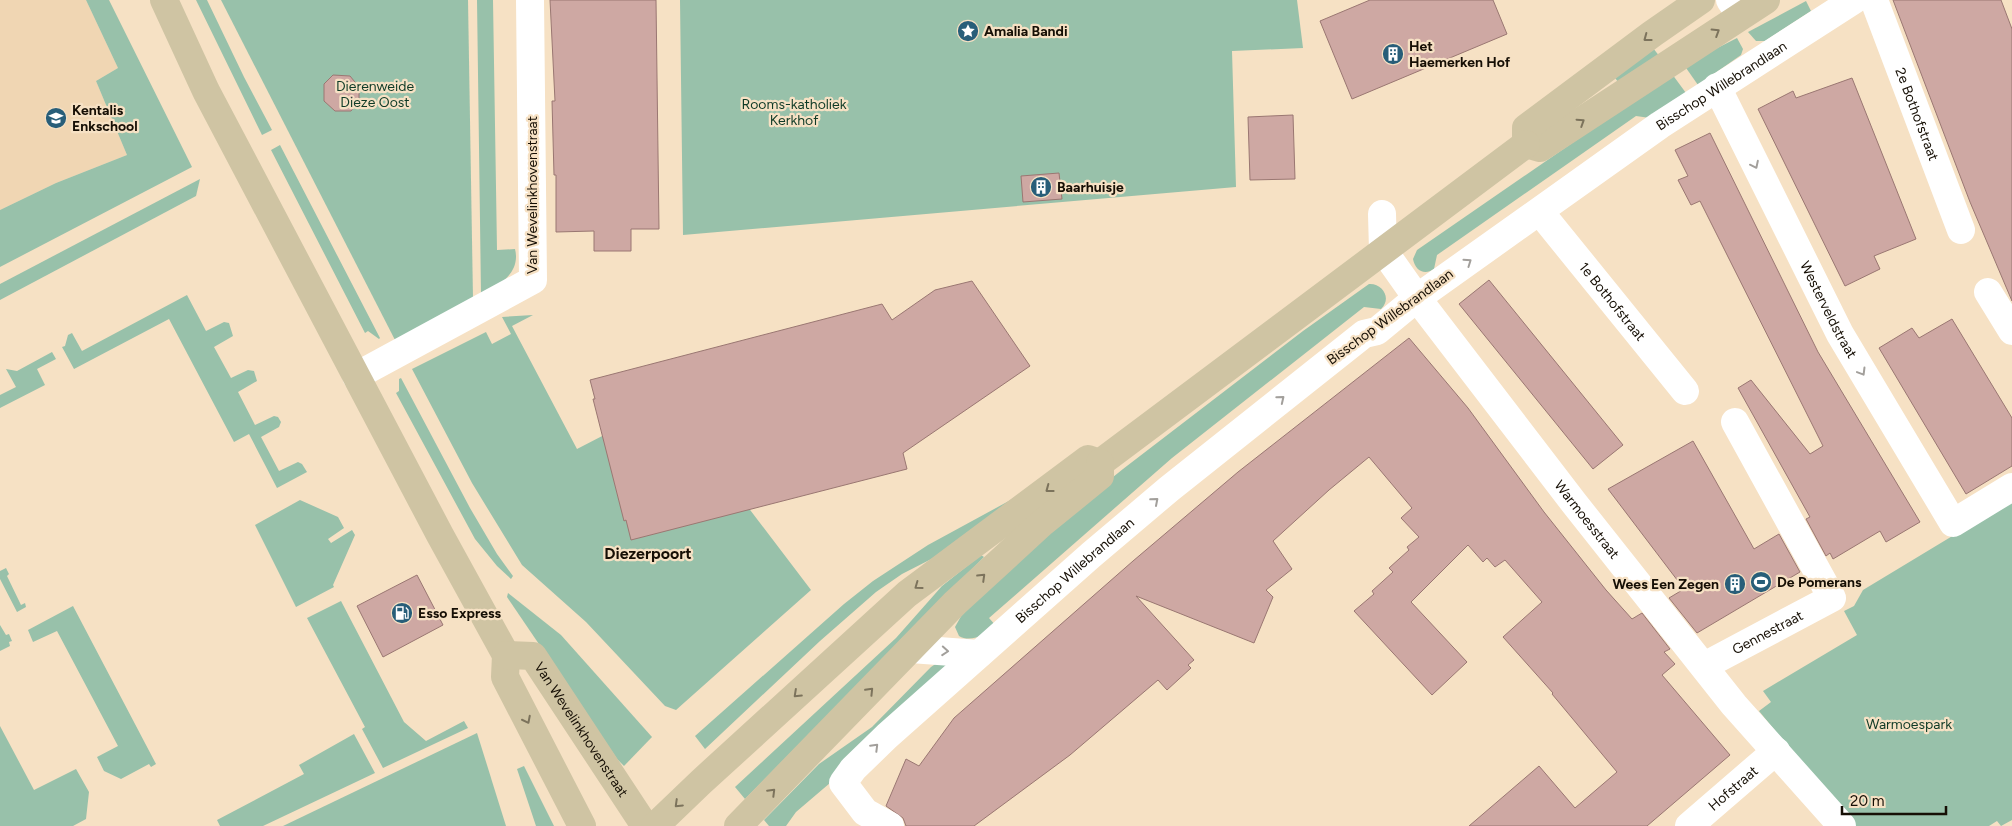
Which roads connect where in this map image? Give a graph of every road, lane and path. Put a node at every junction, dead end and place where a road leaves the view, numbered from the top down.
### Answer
1 (164, 0) edge
2 (530, 0) edge
3 (1701, 0) edge
4 (1766, 0) edge
5 (1854, 0) edge
6 (1874, 0) edge
7 (1736, 8) edge
8 (1717, 88) junction
9 (1526, 144) junction
10 (1540, 212) junction
11 (1382, 214) dead end
12 (1961, 230) dead end
13 (1383, 250) junction
14 (1988, 292) dead end
15 (1417, 298) junction
16 (2012, 332) edge
17 (356, 376) junction
18 (1685, 391) dead end
19 (1735, 422) dead end
20 (1100, 463) junction
21 (2012, 487) edge
22 (911, 649) junction
23 (506, 654) junction
24 (979, 654) junction
25 (1704, 666) junction
26 (1776, 751) junction
27 (582, 826) edge
28 (645, 826) edge
29 (656, 826) edge
30 (738, 826) edge
31 (890, 826) edge
32 (1689, 826) edge
33 (1842, 826) edge

1 - 17 main road
2 - 17 street, Van Wevelinkhovenstraat
3 -> 9 main road
4 - 7 main road
5 - 8 street, Bisschop Willebrandlaan
6 - 12 street, 2e Bothofstraat
9 -> 7 main road
8 - 10 street, Bisschop Willebrandlaan
8 -> 21 street, Westerveldstraat
9 - 13 main road
15 -> 10 street, Bisschop Willebrandlaan
10 - 18 street, 1e Bothofstraat
11 - 13 street
13 - 15 street, Warmoesstraat
13 - 20 main road
14 - 16 street
24 -> 15 street, Bisschop Willebrandlaan
15 - 25 street, Warmoesstraat
17 - 23 main road
19 - 25 street, Gennestraat
22 -> 20 main road
20 -> 29 main road
22 -> 24 street
30 -> 22 main road
23 -> 27 main road
23 - 28 main road, Van Wevelinkhovenstraat
31 -> 24 street, Bisschop Willebrandlaan
25 - 26 street, Warmoesstraat
26 - 32 street, Hofstraat
26 - 33 street, Warmoesstraat

